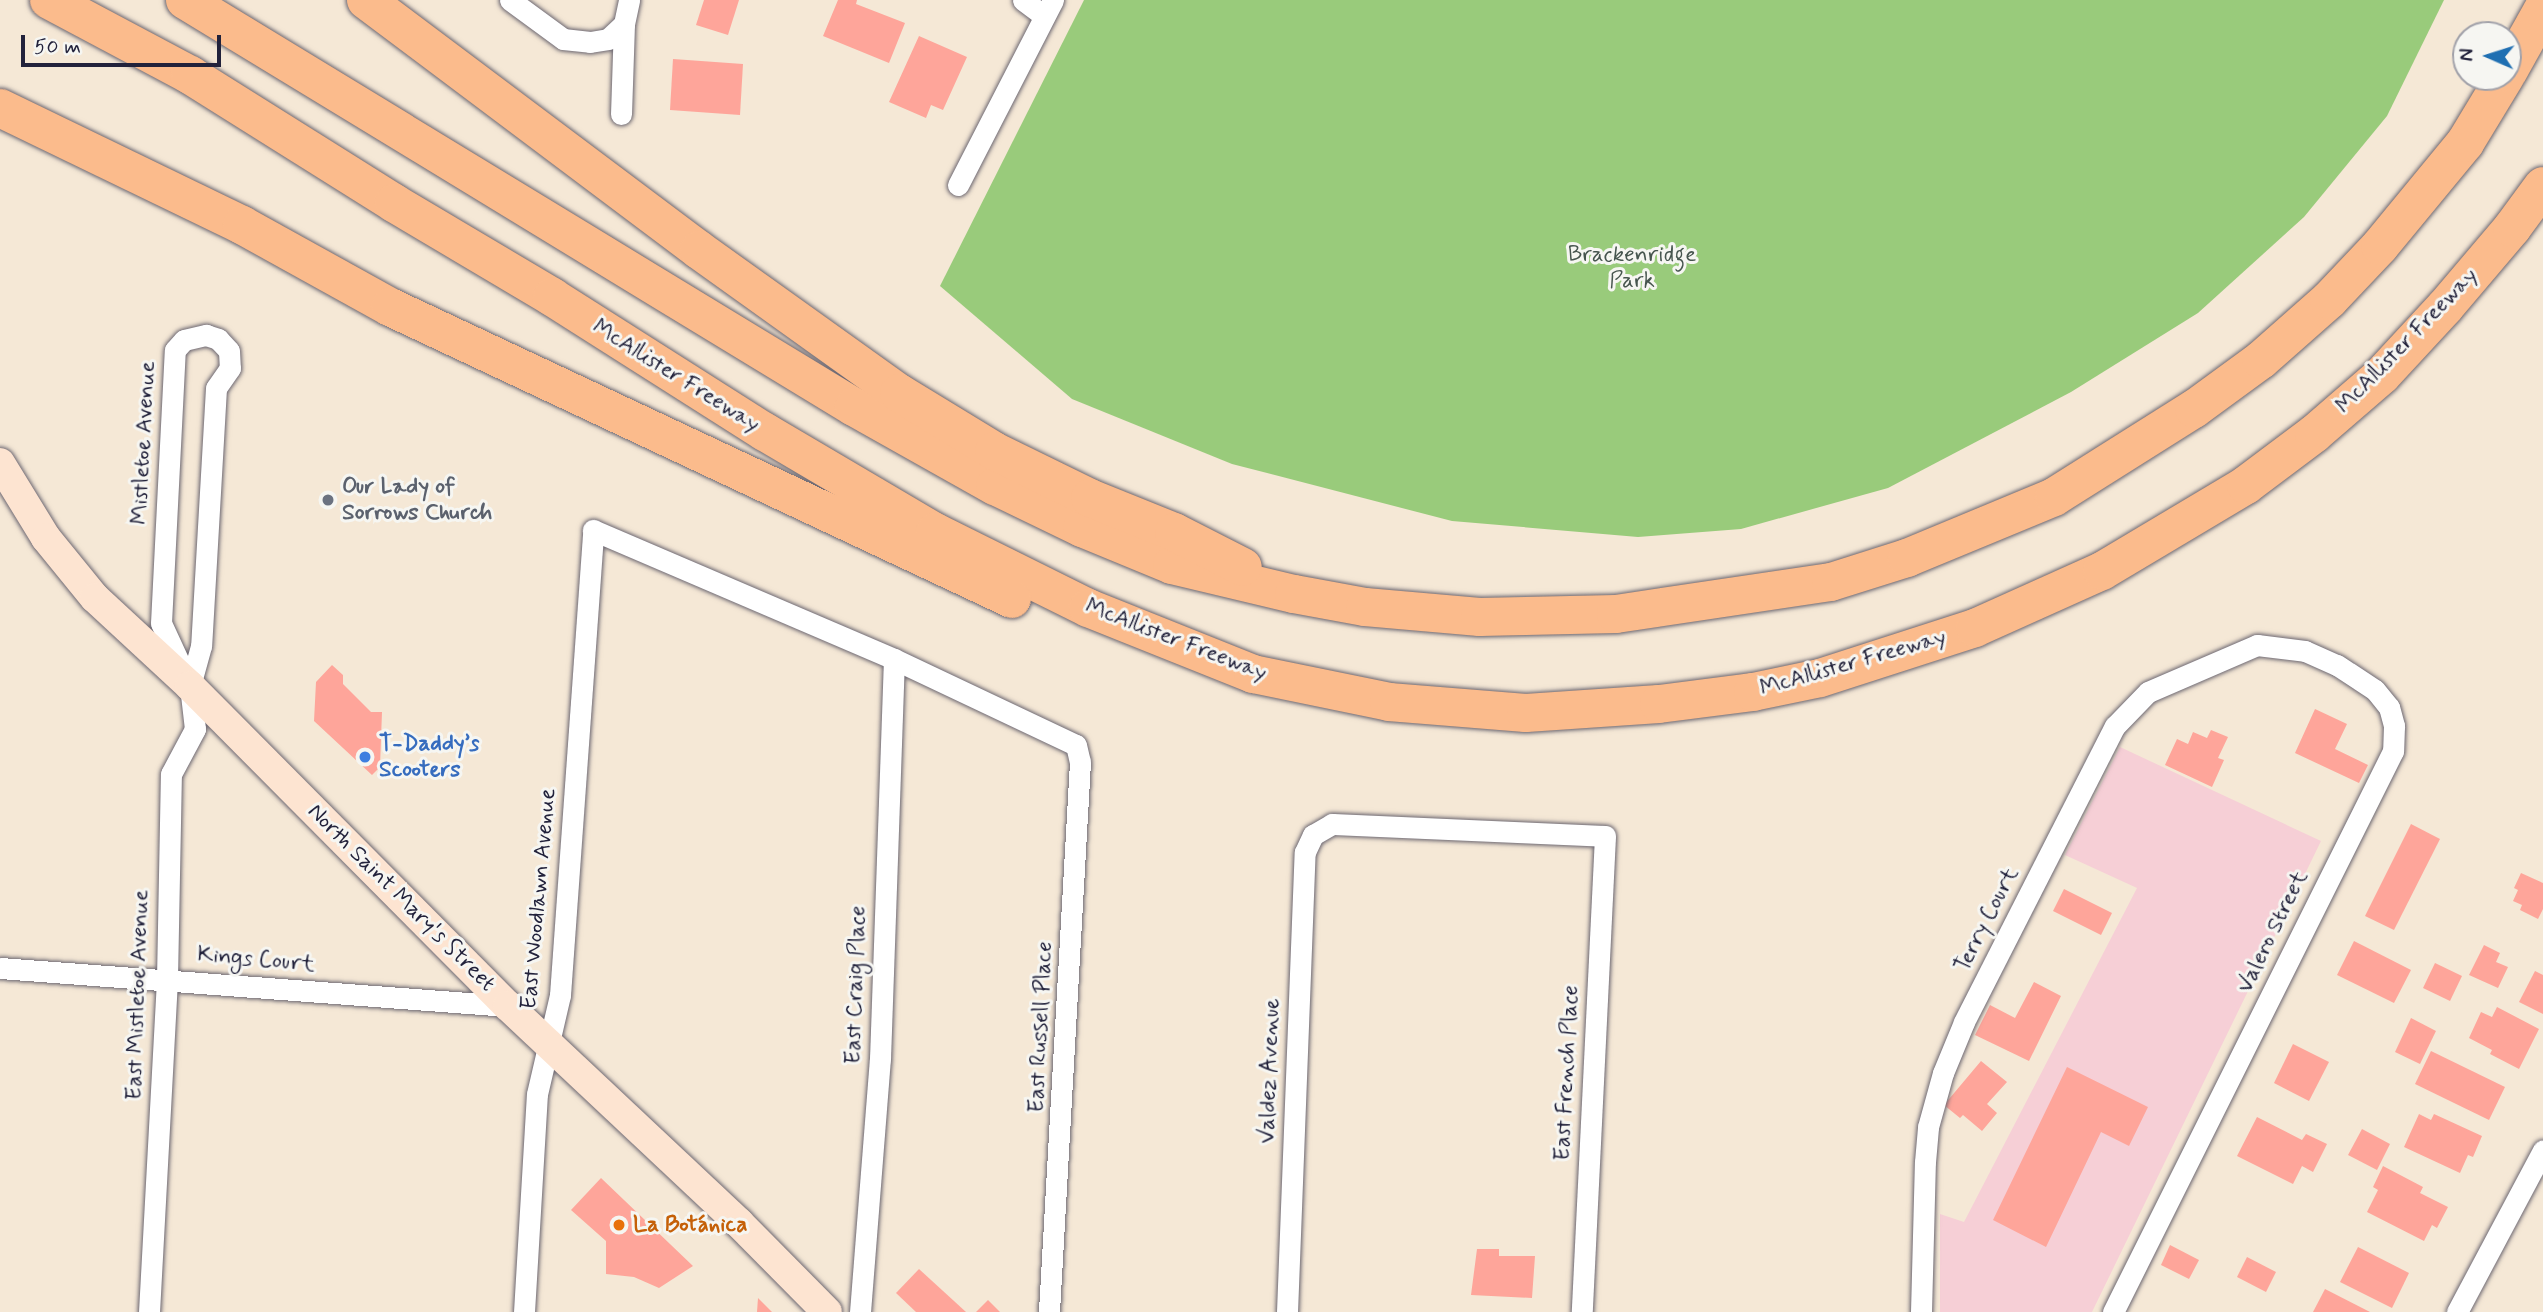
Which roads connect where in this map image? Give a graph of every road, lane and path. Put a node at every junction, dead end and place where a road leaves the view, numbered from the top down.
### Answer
1 (49, 0) edge
2 (185, 0) edge
3 (366, 0) edge
4 (510, 0) edge
5 (628, 0) edge
6 (1023, 0) edge
7 (1048, 8) edge
8 (2543, 9) edge
9 (624, 24) junction
10 (2522, 47) edge
11 (2497, 91) edge
12 (0, 108) edge
13 (621, 114) dead end
14 (958, 186) dead end
15 (2543, 186) edge
16 (0, 463) edge
17 (1294, 594) junction
18 (2257, 645) joint
19 (894, 659) junction
20 (1253, 674) junction
21 (190, 686) junction
22 (1605, 836) joint
23 (0, 968) edge
24 (167, 979) junction
25 (508, 1006) junction
26 (549, 1042) junction
27 (2543, 1150) edge
28 (149, 1312) edge
29 (524, 1312) edge
30 (827, 1312) edge
31 (860, 1312) edge
32 (1049, 1312) edge
33 (1287, 1312) edge
34 (1582, 1312) edge
35 (1921, 1312) edge
36 (2113, 1312) edge
37 (2457, 1312) edge

1 - 20 highway, McAllister Freeway
2 - 17 highway
3 - 17 highway
4 - 9 street
5 - 9 street
6 - 7 street
7 - 14 street
8 - 10 highway
9 - 13 street
11 - 17 highway
12 - 20 highway
15 - 20 highway, McAllister Freeway
16 - 21 main road, North Saint Mary's Street
18 - 35 street, Terry Court
18 - 36 street, Valero Street
19 - 26 street, East Woodlawn Avenue
19 - 31 street, East Craig Place
19 - 32 street, East Russell Place
21 - 21 street, Mistletoe Avenue
21 - 24 street, East Mistletoe Avenue
21 - 25 main road, North Saint Mary's Street
22 - 33 street, Valdez Avenue
22 - 34 street, East French Place
23 - 24 street, Kings Court
24 - 25 street, Kings Court
24 - 28 street, East Mistletoe Avenue
25 - 26 main road, North Saint Mary's Street
26 - 29 street, East Woodlawn Avenue
26 - 30 main road, North Saint Mary's Street
27 - 37 street

